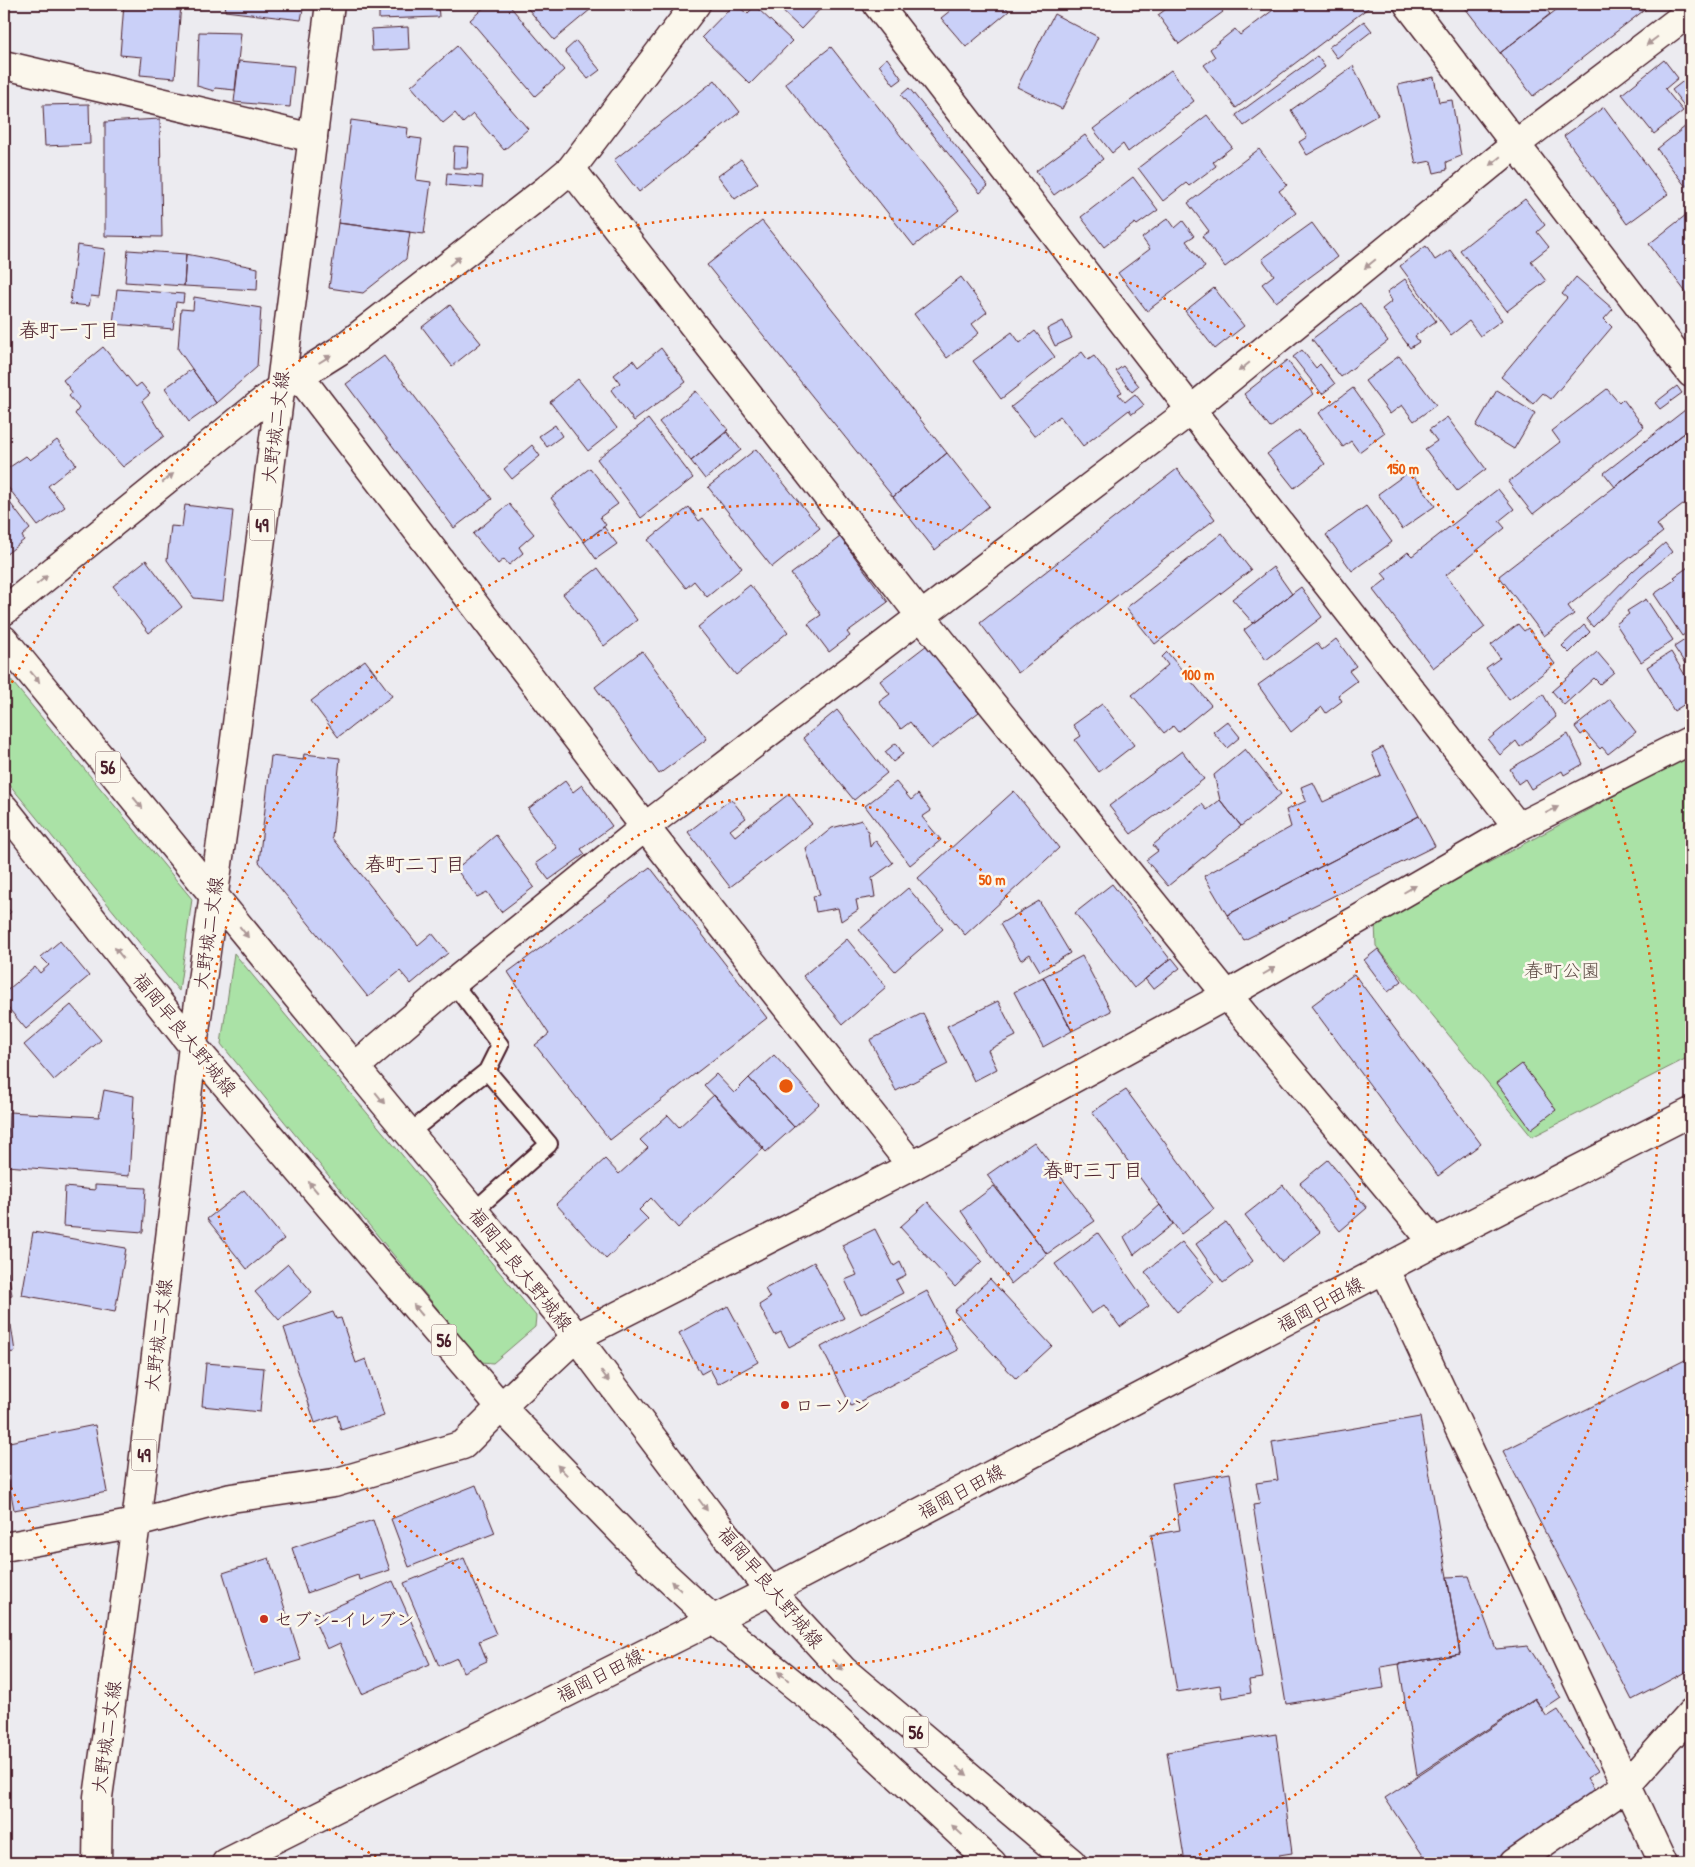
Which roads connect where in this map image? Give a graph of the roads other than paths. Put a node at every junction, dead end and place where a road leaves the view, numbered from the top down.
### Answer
1 (330, 4) edge
2 (696, 4) edge
3 (877, 4) edge
4 (1408, 4) edge
5 (1691, 11) edge
6 (4, 65) edge
7 (313, 138) junction
8 (1516, 144) junction
9 (570, 169) junction
10 (1691, 373) edge
11 (289, 382) junction
12 (1191, 410) junction
13 (4, 611) edge
14 (921, 616) junction
15 (4, 640) edge
16 (1691, 740) edge
17 (4, 808) edge
18 (645, 827) junction
19 (1518, 827) junction
20 (213, 894) junction
21 (453, 983) junction
22 (1227, 995) junction
23 (193, 1046) junction
24 (355, 1067) junction
25 (487, 1071) junction
26 (1691, 1112) edge
27 (409, 1133) junction
28 (912, 1166) junction
29 (474, 1211) junction
30 (1434, 1244) junction
31 (1386, 1270) junction
32 (576, 1337) junction
33 (501, 1407) junction
34 (136, 1523) junction
35 (4, 1547) edge
36 (770, 1591) junction
37 (712, 1619) junction
38 (1691, 1713) edge
39 (1626, 1786) junction
40 (97, 1863) edge
41 (226, 1863) edge
42 (992, 1863) edge
43 (1072, 1863) edge
44 (1514, 1863) edge
45 (1663, 1863) edge

1 - 7 street, 大野城二丈線 / 49
2 - 9 street
3 - 12 street
4 - 8 street
5 -> 8 street
6 - 7 street
7 - 11 street, 大野城二丈線 / 49
8 - 10 street
8 -> 12 street
11 -> 9 street
9 - 14 street
13 -> 11 street
11 - 18 street
11 - 20 street, 大野城二丈線 / 49
12 - 14 street
12 - 19 street
14 - 18 street
14 - 22 street
15 -> 20 street, 福岡早良大野城線 / 56
19 -> 16 street
23 -> 17 street, 福岡早良大野城線 / 56
18 - 21 street
18 - 28 street
22 -> 19 street
20 - 23 street, 大野城二丈線 / 49
20 -> 24 street, 福岡早良大野城線 / 56
21 - 24 street
21 - 25 lane
22 - 28 street
22 - 30 street
33 -> 23 street, 福岡早良大野城線 / 56
23 - 34 street, 大野城二丈線 / 49
24 -> 27 street, 福岡早良大野城線 / 56
25 - 27 lane
25 - 29 lane
26 - 30 street, 福岡日田線
27 - 29 street, 福岡早良大野城線 / 56
28 - 32 street
29 - 32 street, 福岡早良大野城線 / 56
30 - 31 street, 福岡日田線
31 - 36 street, 福岡日田線
31 - 39 street
32 - 33 street
32 -> 36 street, 福岡早良大野城線 / 56
33 - 34 street
37 -> 33 street, 福岡早良大野城線 / 56
34 - 35 street
34 - 40 street, 大野城二丈線 / 49
36 - 37 street, 福岡日田線
36 -> 43 street, 福岡早良大野城線 / 56
37 - 41 street, 福岡日田線
42 -> 37 street, 福岡早良大野城線 / 56
38 - 39 street
39 - 44 street
39 - 45 street

